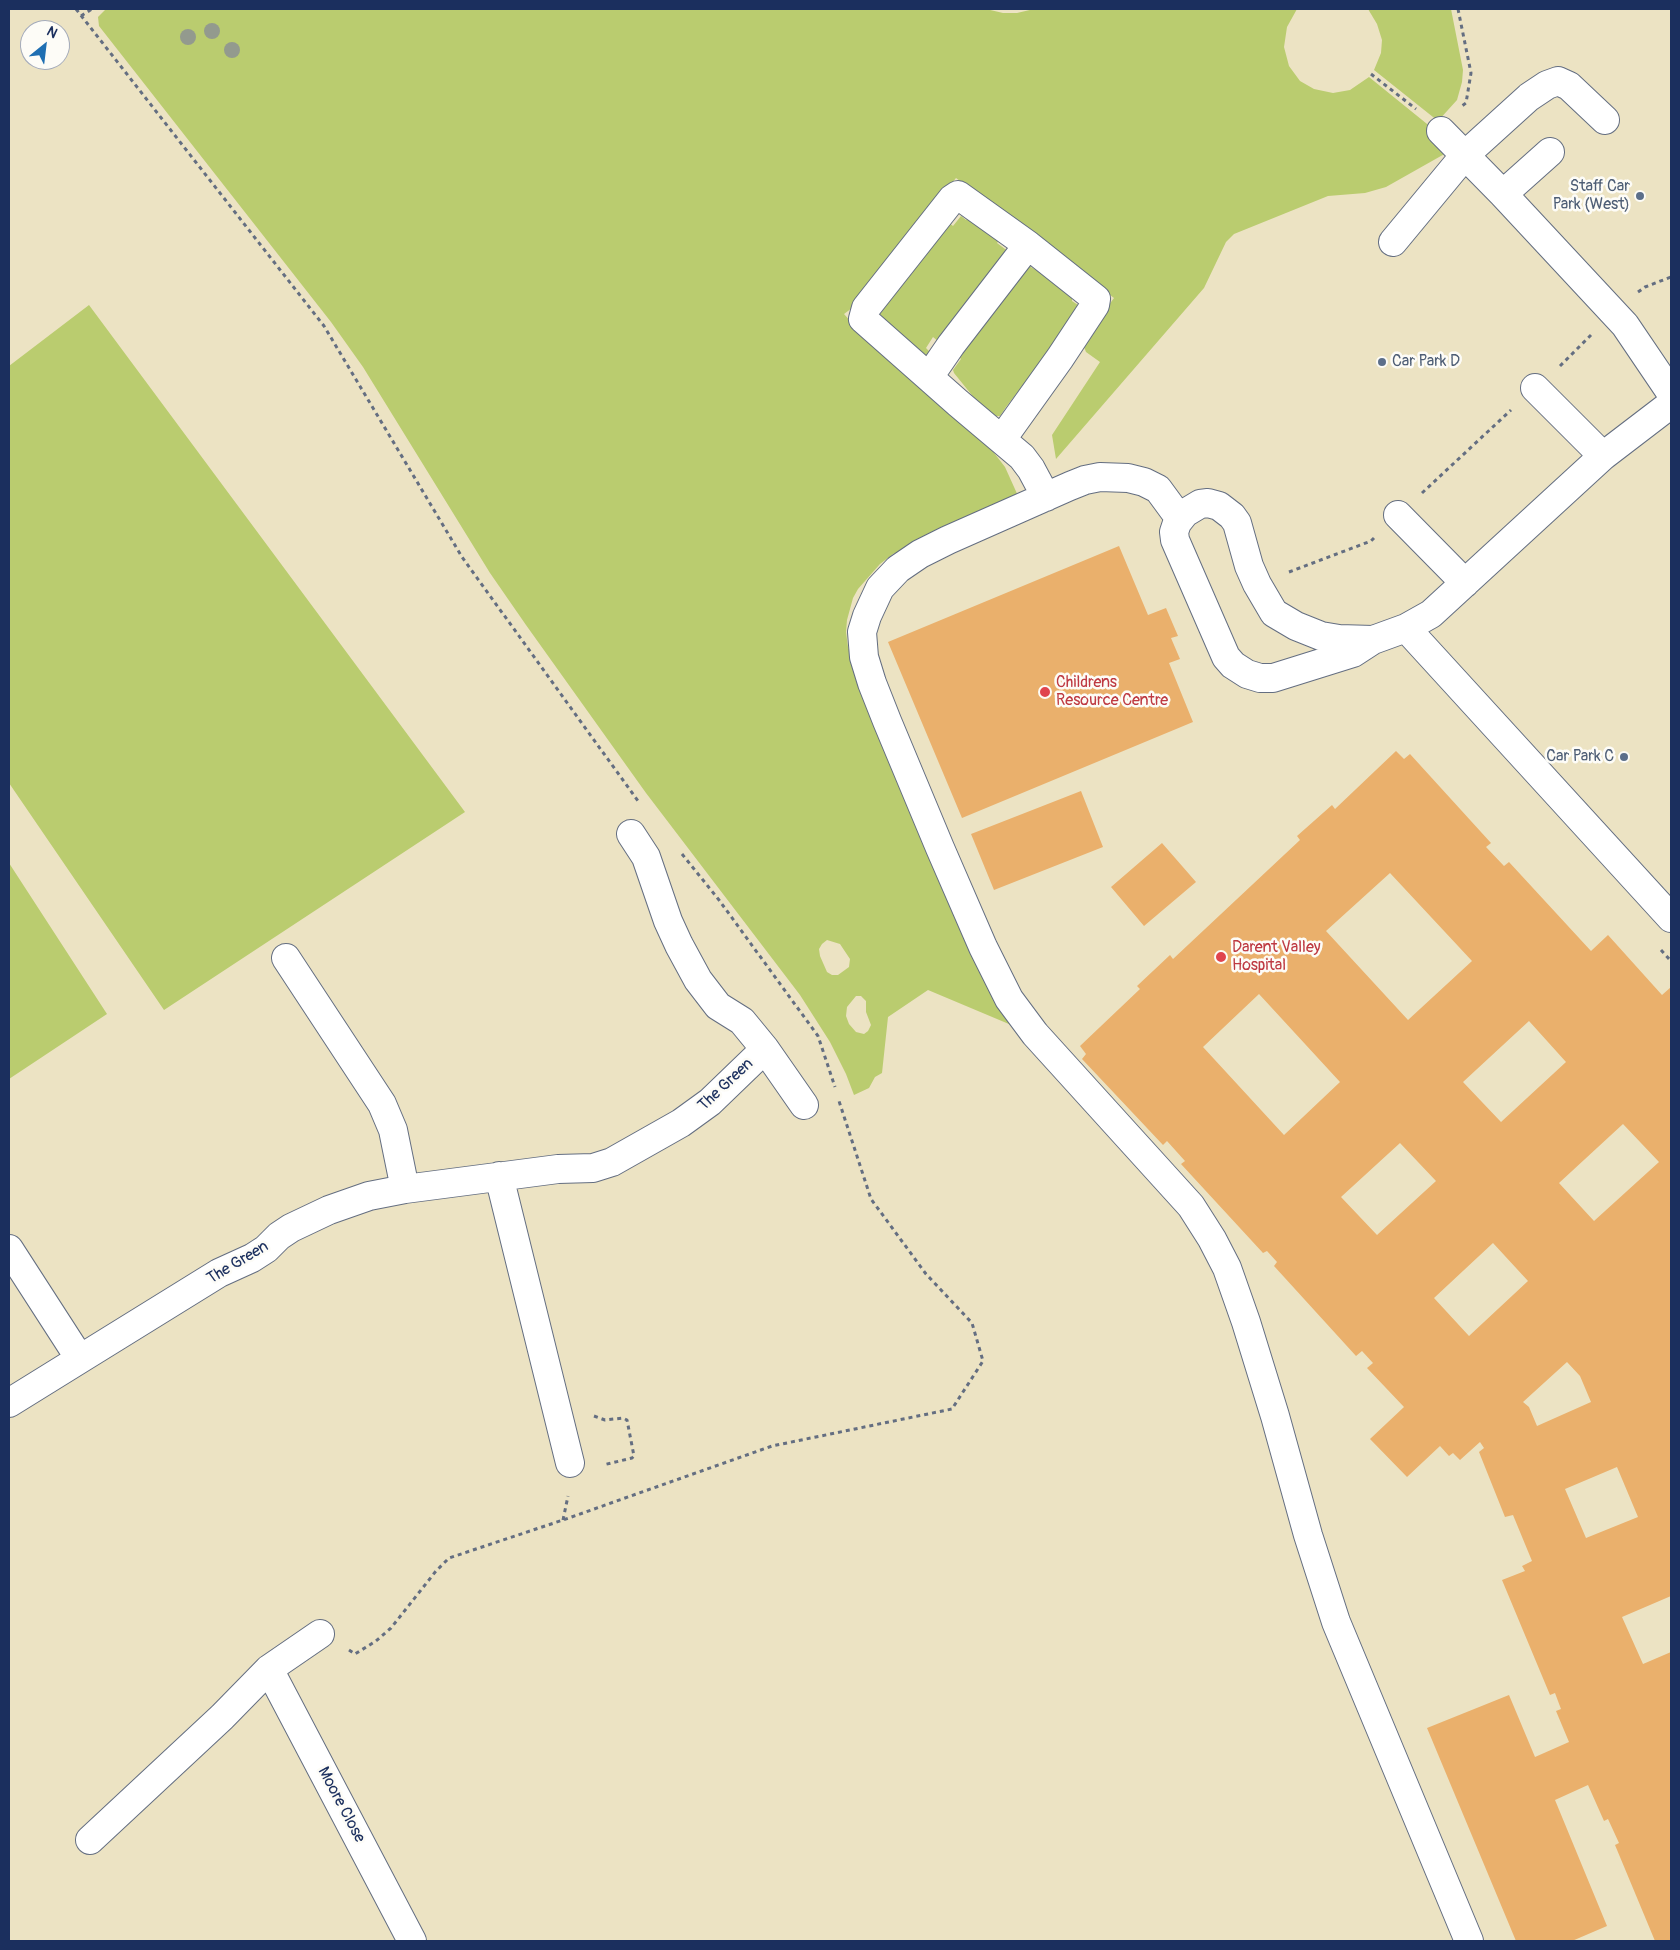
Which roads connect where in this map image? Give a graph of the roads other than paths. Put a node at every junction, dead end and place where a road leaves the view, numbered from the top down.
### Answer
1 (1605, 120) dead end
2 (1441, 131) road end
3 (1550, 152) dead end
4 (1465, 154) junction
5 (1503, 194) junction
6 (1393, 242) dead end
7 (1028, 245) junction
8 (929, 377) junction
9 (1535, 388) road end
10 (1671, 394) edge
11 (1671, 404) edge
12 (1002, 439) junction
13 (1603, 456) junction
14 (1046, 496) junction
15 (1398, 515) road end
16 (1180, 519) junction
17 (1465, 583) junction
18 (1406, 628) junction
19 (1373, 640) junction
20 (631, 834) dead end
21 (1671, 918) edge
22 (286, 958) dead end
23 (765, 1049) junction
24 (804, 1105) dead end
25 (500, 1176) junction
26 (405, 1189) junction
27 (9, 1249) edge
28 (80, 1359) junction
29 (9, 1403) edge
30 (570, 1463) dead end
31 (320, 1634) road end
32 (269, 1668) junction
33 (90, 1840) dead end
34 (412, 1941) edge
35 (1469, 1941) edge

1 - 4 street
2 - 4 street
3 - 5 street
4 - 5 street
4 - 6 street
5 - 10 street
7 - 8 street
7 - 8 street
7 - 12 street
8 - 12 street
9 - 13 street
11 - 13 street
12 - 14 street
13 - 17 street
14 - 16 street
14 - 35 street
15 - 17 street
16 - 19 street
16 - 19 street
17 - 18 street
18 - 19 street
18 - 21 street
20 - 23 street, The Green
22 - 26 street
23 - 24 street
23 - 25 street, The Green
25 - 26 street, The Green
25 - 30 street
26 - 28 street, The Green
27 - 28 street
28 - 29 street, The Green
31 - 32 street
32 - 33 street
32 - 34 street, Moore Close

